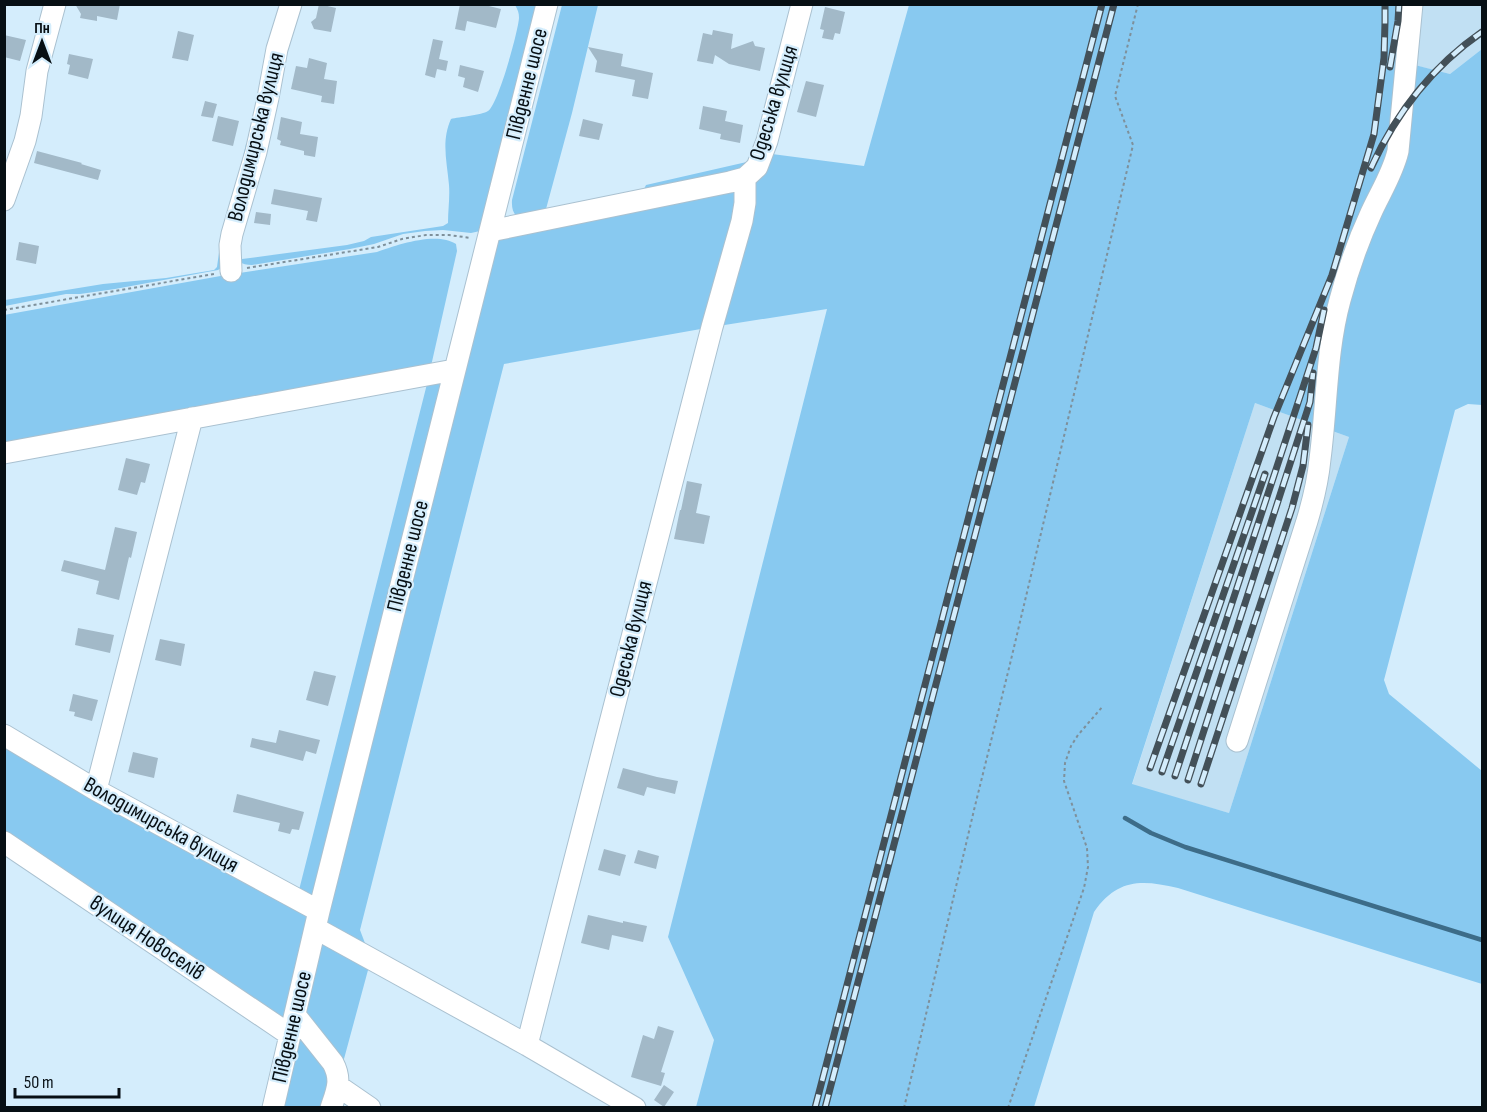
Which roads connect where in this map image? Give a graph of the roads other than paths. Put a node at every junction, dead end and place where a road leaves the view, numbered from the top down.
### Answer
1 (55, 4) edge
2 (291, 4) edge
3 (547, 4) edge
4 (802, 4) edge
5 (1412, 4) edge
6 (744, 178) junction
7 (4, 200) edge
8 (490, 231) junction
9 (231, 271) dead end
10 (454, 370) junction
11 (192, 418) junction
12 (4, 453) edge
13 (4, 735) edge
14 (1237, 741) dead end
15 (96, 790) junction
16 (4, 842) edge
17 (317, 920) junction
18 (292, 1025) junction
19 (527, 1045) junction
20 (338, 1086) junction
21 (273, 1107) edge
22 (332, 1107) edge
23 (370, 1107) edge
24 (635, 1107) edge

1 - 7 street
2 - 9 street, Володимирська вулиця
3 - 8 street, Південне шосе
4 - 6 street, Одеська вулиця
5 - 14 street
6 - 8 street
6 - 19 street, Одеська вулиця
8 - 10 street, Південне шосе
10 - 11 street
10 - 17 street, Південне шосе
11 - 12 street
11 - 15 street
13 - 15 street, Володимирська вулиця
15 - 17 street, Володимирська вулиця
16 - 18 street, вулиця Новоселів
17 - 18 street, Південне шосе
17 - 19 street
18 - 20 street, вулиця Новоселів
18 - 21 street, Південне шосе
19 - 24 street
20 - 22 street
20 - 23 street

